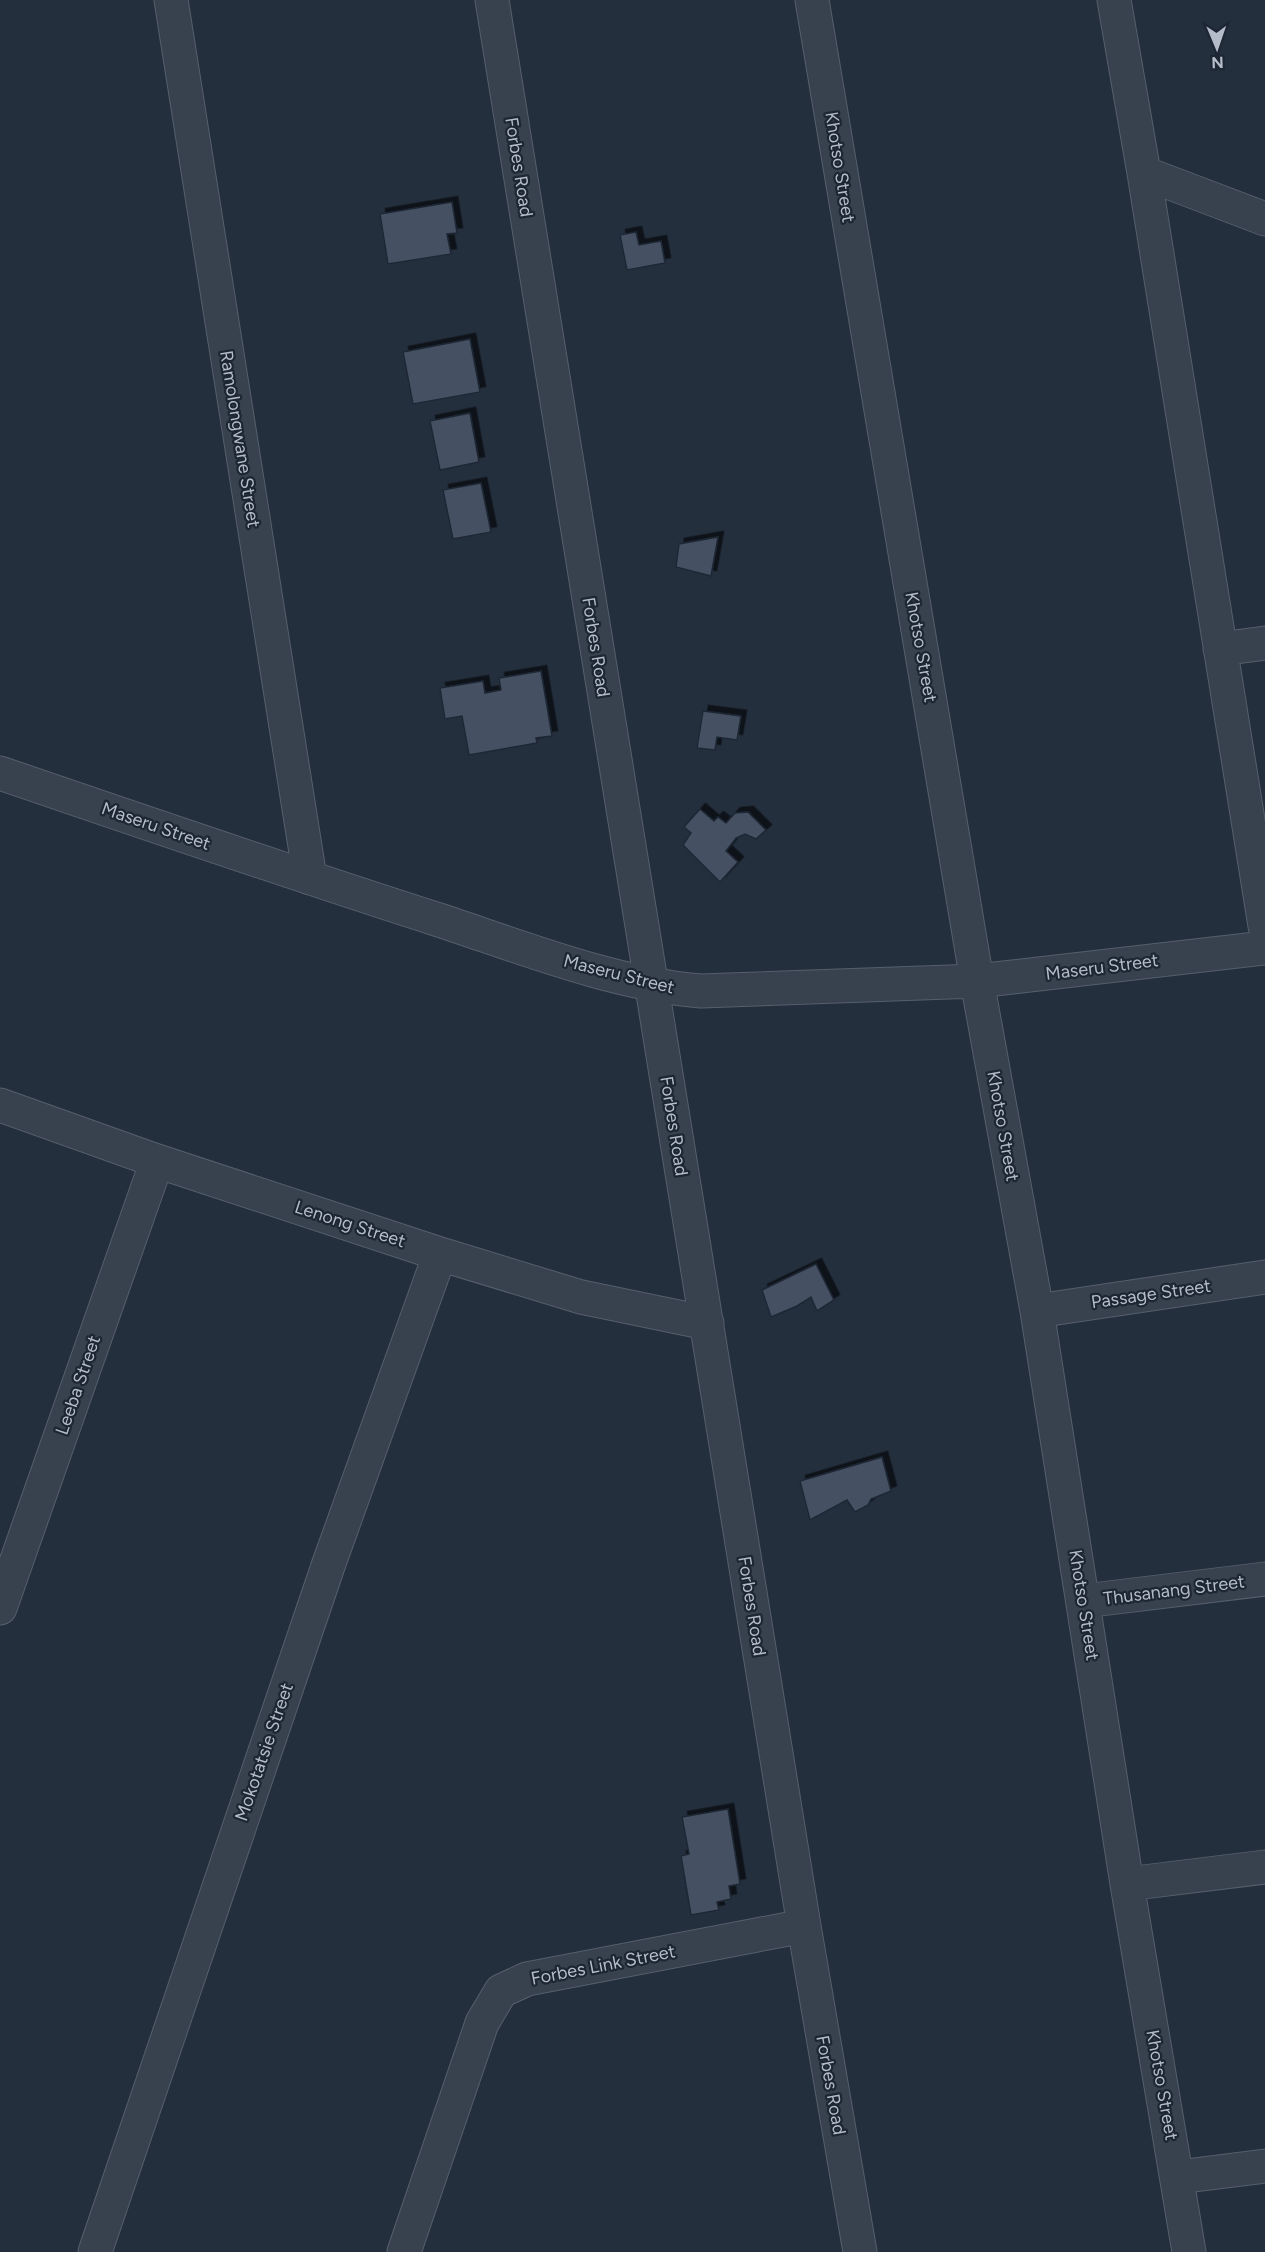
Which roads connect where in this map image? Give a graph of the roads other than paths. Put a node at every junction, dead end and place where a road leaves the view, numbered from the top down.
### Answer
1 (171, 0) edge
2 (492, 0) edge
3 (812, 0) edge
4 (1114, 0) edge
5 (1144, 173) junction
6 (1265, 219) edge
7 (1265, 643) edge
8 (1220, 649) junction
9 (0, 773) edge
10 (310, 878) junction
11 (1265, 926) edge
12 (1265, 948) edge
13 (977, 981) junction
14 (650, 984) junction
15 (0, 1105) edge
16 (157, 1161) junction
17 (440, 1254) junction
18 (1265, 1277) edge
19 (1037, 1311) junction
20 (707, 1323) junction
21 (1265, 1579) edge
22 (1084, 1601) junction
23 (0, 1608) edge
24 (1265, 1868) edge
25 (1126, 1884) junction
26 (804, 1926) junction
27 (1265, 2166) edge
28 (1178, 2177) junction
29 (95, 2252) edge
30 (404, 2252) edge
31 (860, 2252) edge
32 (1189, 2252) edge

1 - 10 street, Ramolongwane Street
2 - 14 street, Forbes Road
3 - 13 street, Khotso Street
4 - 5 street
5 - 6 street
5 - 8 street
7 - 8 street
8 - 11 street
9 - 10 street, Maseru Street
10 - 14 street, Maseru Street
12 - 13 street, Maseru Street
13 - 14 street, Maseru Street
13 - 19 street, Khotso Street
14 - 20 street, Forbes Road
15 - 16 street, Lenong Street
16 - 17 street, Lenong Street
16 - 23 street, Leeba Street
17 - 20 street, Lenong Street
17 - 29 street, Mokotatsie Street
18 - 19 street, Passage Street
19 - 22 street, Khotso Street
20 - 26 street, Forbes Road
21 - 22 street, Thusanang Street
22 - 25 street, Khotso Street
24 - 25 street
25 - 28 street, Khotso Street
26 - 30 street, Forbes Link Street
26 - 31 street, Forbes Road
27 - 28 street
28 - 32 street, Khotso Street

